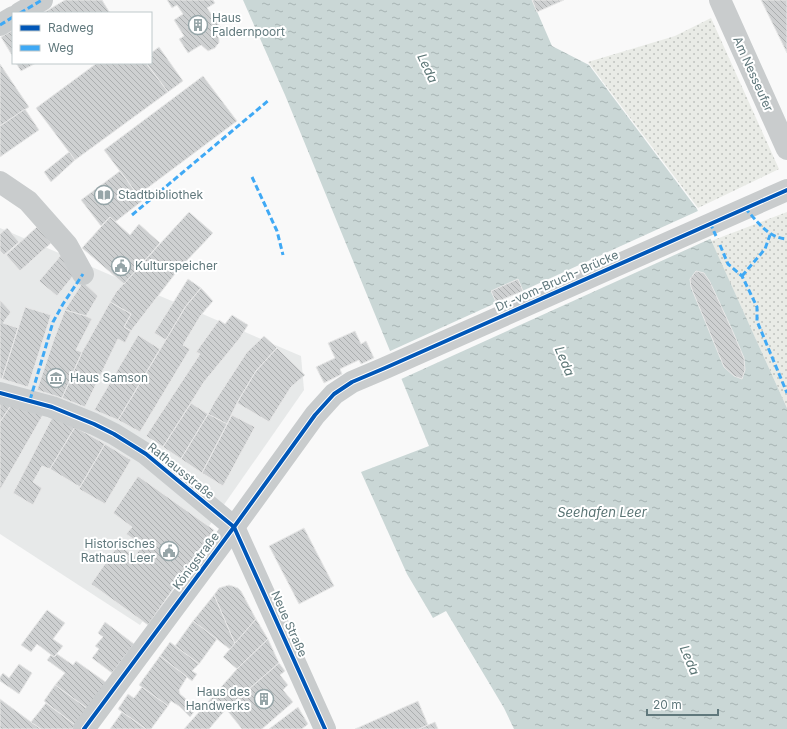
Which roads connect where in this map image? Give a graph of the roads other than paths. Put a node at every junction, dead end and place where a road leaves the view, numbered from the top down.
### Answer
1 (720, 0) edge
2 (12, 18) edge
3 (0, 25) edge
4 (787, 149) edge
5 (0, 182) edge
6 (787, 190) edge
7 (83, 274) dead end
8 (385, 368) joint
9 (0, 393) edge
10 (234, 527) junction
11 (84, 729) edge
12 (325, 729) edge

1 - 4 street, Am Nesseufer
2 - 3 street
5 - 7 street
6 - 8 street, Dr.-vom-Bruch- Brücke
8 - 10 street, Königstraße
9 - 10 street, Rathausstraße
10 - 11 street, Königstraße
10 - 12 street, Neue Straße

